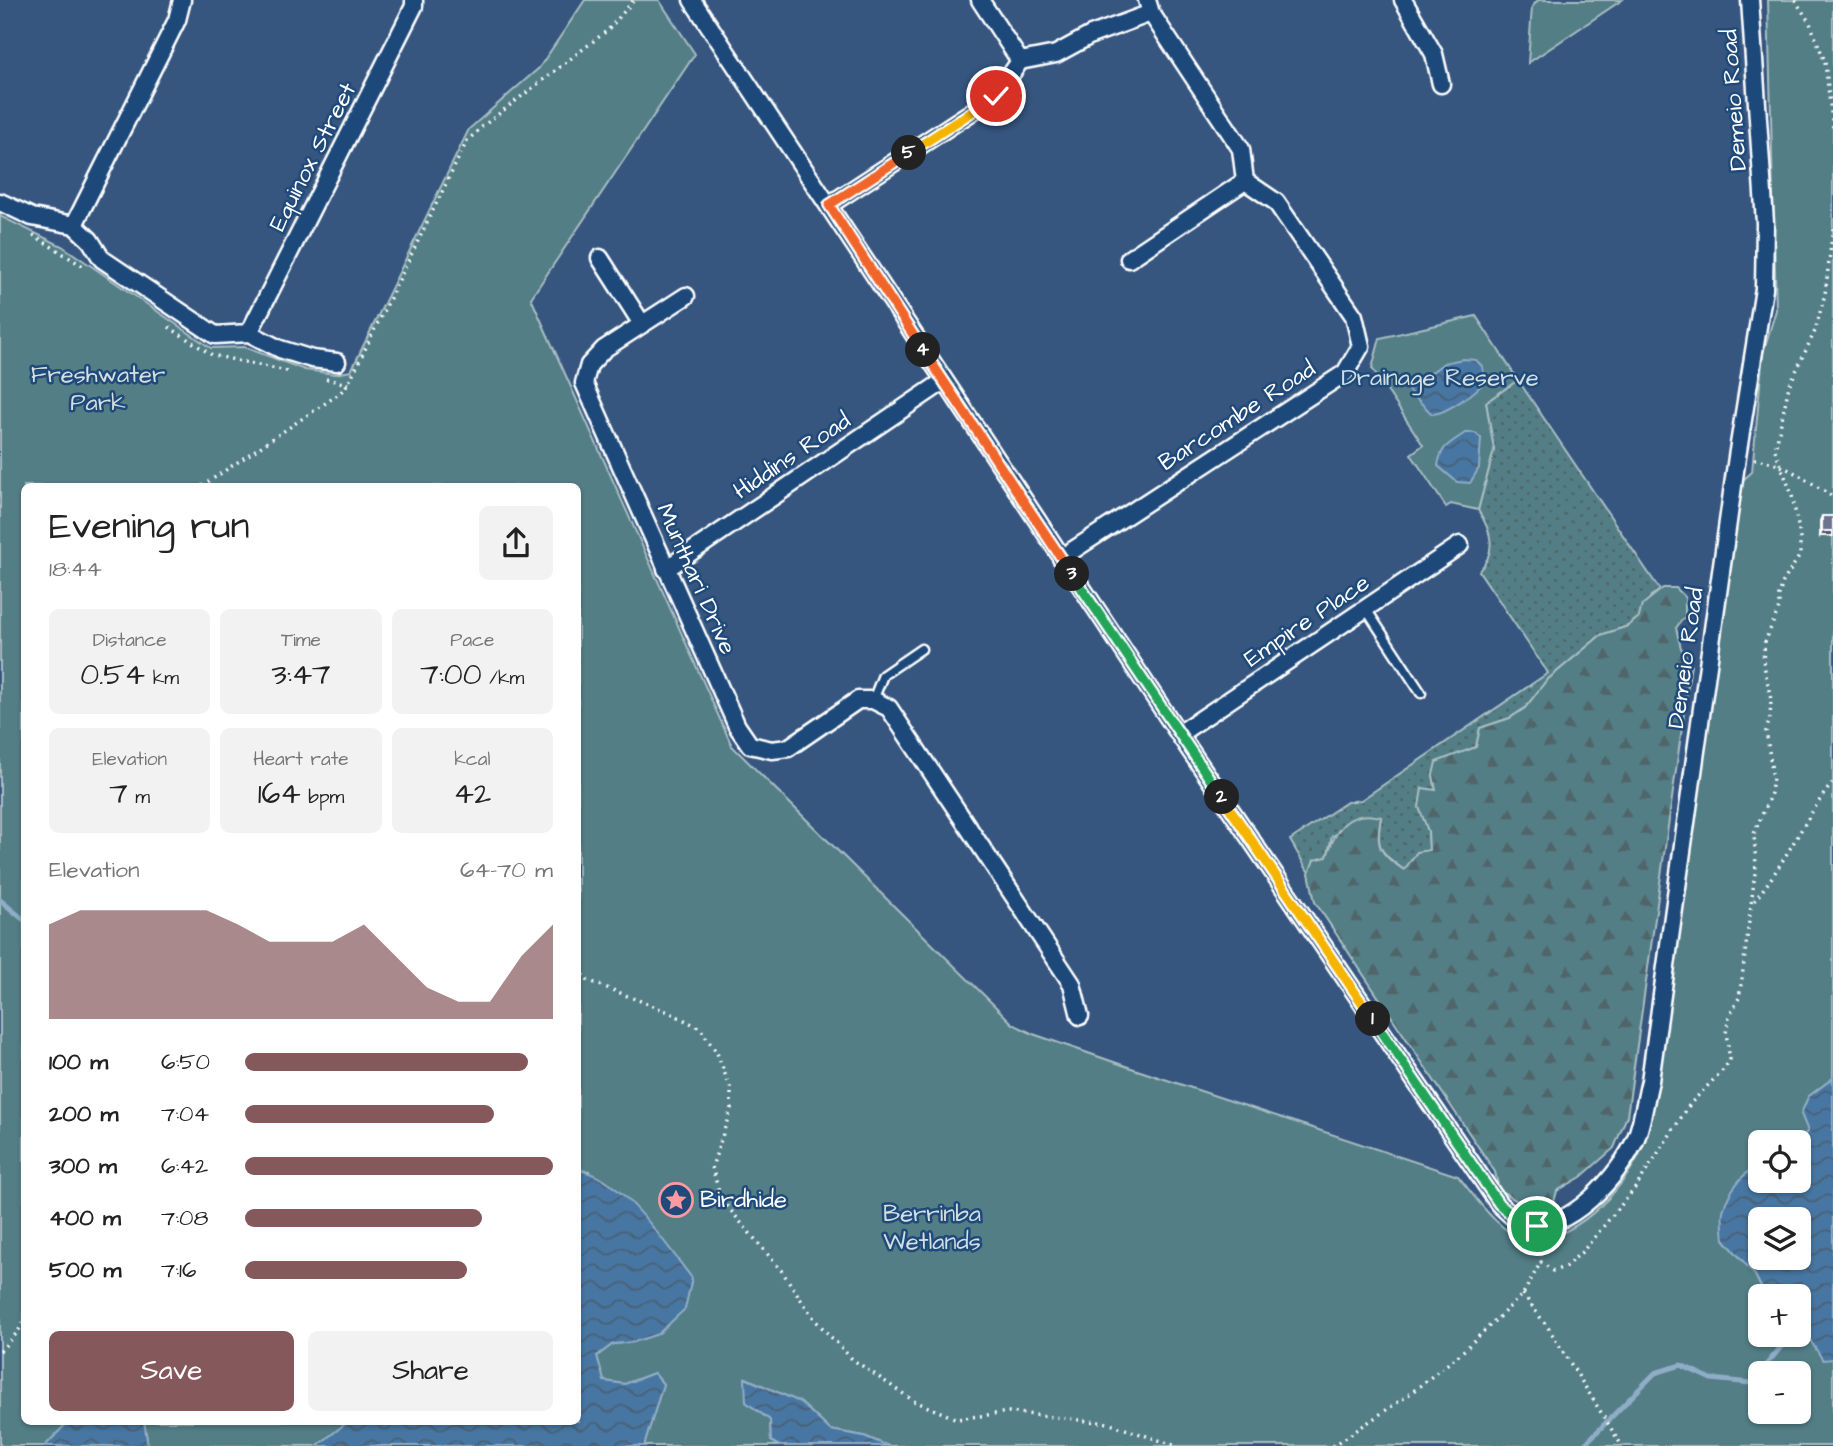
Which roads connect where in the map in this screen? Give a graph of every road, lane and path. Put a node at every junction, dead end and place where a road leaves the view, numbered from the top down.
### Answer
1 (182, 0) edge
2 (414, 0) edge
3 (634, 0) edge
4 (691, 0) edge
5 (980, 0) edge
6 (1403, 0) edge
7 (1750, 0) edge
8 (1795, 0) edge
9 (1149, 6) edge
10 (1020, 61) junction
11 (1441, 84) dead end
12 (1833, 129) edge
13 (1245, 181) junction
14 (0, 202) edge
15 (829, 205) junction
16 (74, 225) junction
17 (1833, 228) edge
18 (600, 258) dead end
19 (1129, 259) dead end
20 (686, 296) dead end
21 (642, 324) junction
22 (249, 333) junction
23 (337, 362) dead end
24 (944, 381) junction
25 (1737, 457) junction
26 (1783, 466) junction
27 (206, 483) edge
28 (1833, 497) edge
29 (1460, 545) dead end
30 (1061, 558) junction
31 (666, 569) junction
32 (1366, 609) junction
33 (921, 649) dead end
34 (1421, 693) dead end
35 (873, 700) junction
36 (1178, 734) junction
37 (1833, 782) edge
38 (1753, 902) junction
39 (581, 973) edge
40 (1080, 1016) dead end
41 (1537, 1226) junction
42 (1541, 1262) junction
43 (1523, 1294) junction
44 (21, 1328) edge
45 (0, 1351) edge
46 (1177, 1446) edge
47 (1333, 1446) edge
48 (1622, 1446) edge

1 - 16 street
2 - 22 street, Equinox Street
3 - 27 path
4 - 15 street
5 - 10 street
6 - 11 street
7 - 25 street, Demeio Road
8 - 12 path
9 - 10 street
9 - 13 street
10 - 15 street
13 - 19 street
13 - 30 street, Barcombe Road
14 - 16 street
15 - 24 street
16 - 22 street
17 - 26 path
18 - 21 street
20 - 21 street, Munthari Drive
21 - 31 street, Munthari Drive
22 - 23 street
24 - 30 street
24 - 31 street, Hiddins Road
25 - 26 path
25 - 41 street, Demeio Road
26 - 28 path
26 - 38 path
29 - 32 street, Empire Place
30 - 36 street
31 - 35 street, Munthari Drive
32 - 34 lane
32 - 36 street, Empire Place
33 - 35 lane
35 - 40 street
36 - 41 street
37 - 38 path
38 - 42 path
39 - 46 path
41 - 42 path
42 - 43 path
43 - 47 path
43 - 48 path
44 - 45 path

